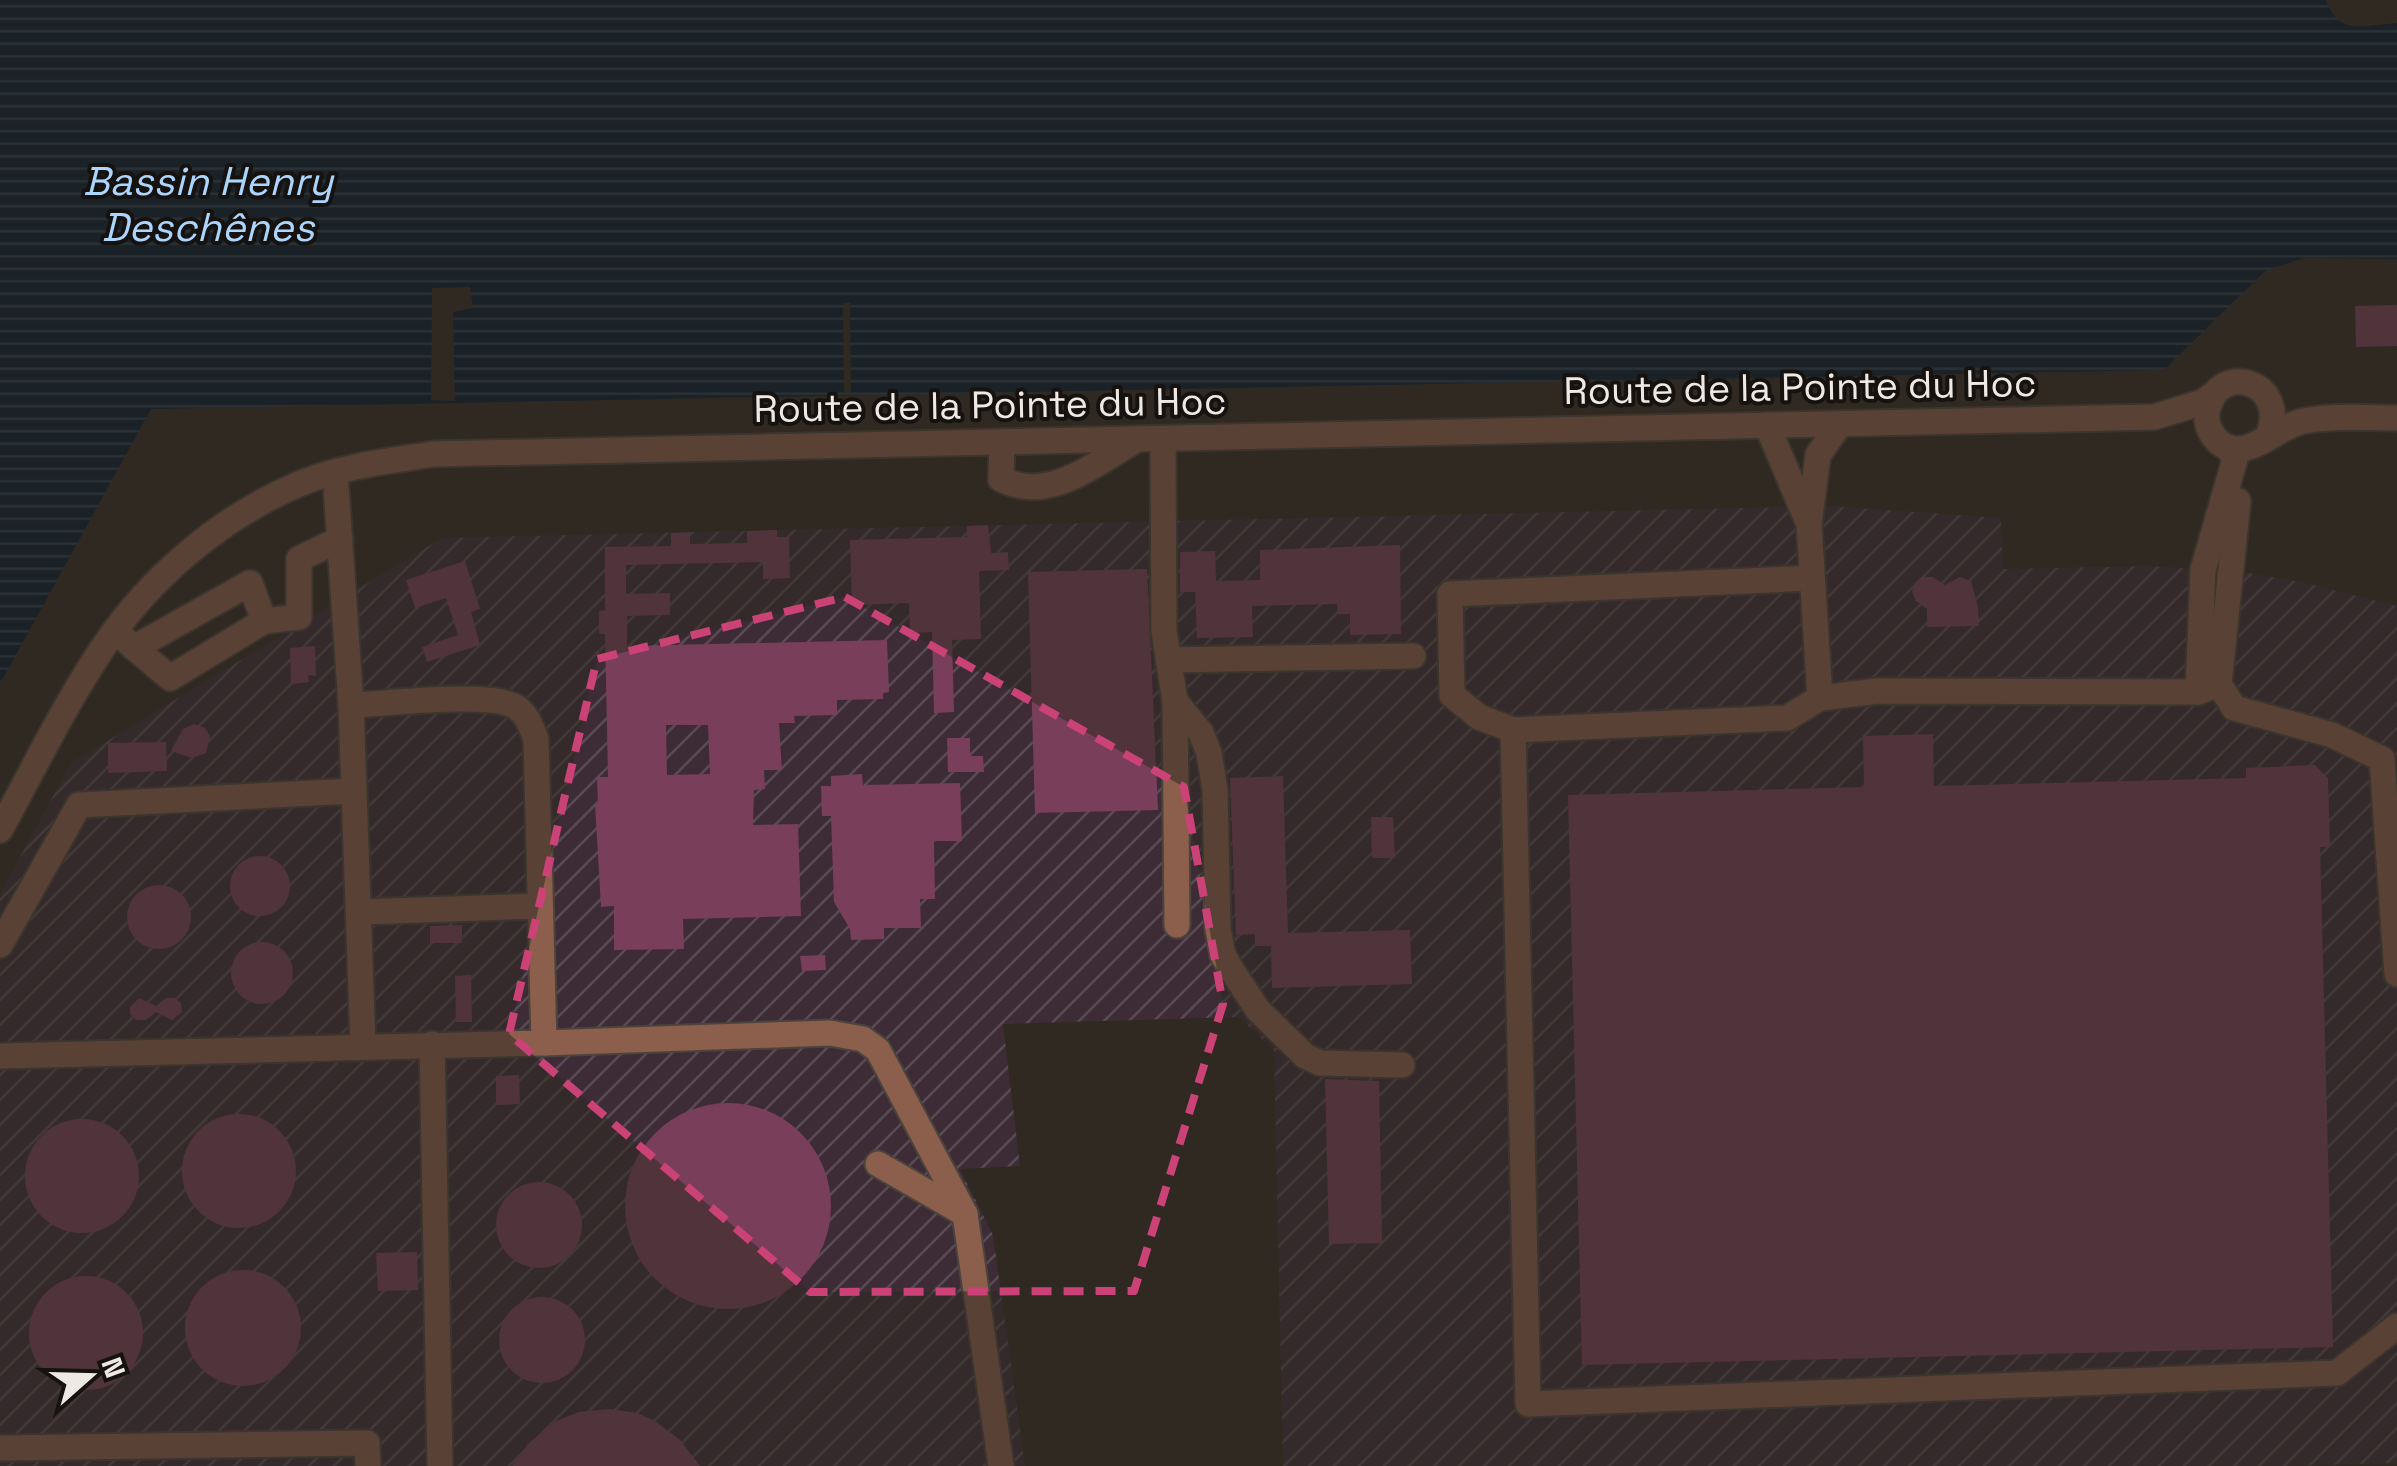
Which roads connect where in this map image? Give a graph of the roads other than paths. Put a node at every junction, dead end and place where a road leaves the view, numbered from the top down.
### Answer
1 (2214, 394) junction
2 (2266, 394) junction
3 (2397, 407) edge
4 (2154, 417) junction
5 (2397, 418) edge
6 (1840, 424) junction
7 (1768, 425) junction
8 (2263, 439) junction
9 (1135, 440) junction
10 (1163, 440) junction
11 (1002, 442) junction
12 (2221, 442) junction
13 (335, 472) junction
14 (1809, 524) junction
15 (340, 539) junction
16 (1812, 578) junction
17 (264, 620) junction
18 (125, 640) junction
19 (1413, 656) dead end
20 (1168, 660) junction
21 (2208, 688) junction
22 (1820, 698) junction
23 (1175, 701) junction
24 (351, 705) junction
25 (1513, 730) junction
26 (353, 790) junction
27 (0, 830) edge
28 (540, 906) junction
29 (360, 912) junction
30 (1177, 926) dead end
31 (0, 946) edge
32 (2397, 974) edge
33 (544, 1042) junction
34 (432, 1044) junction
35 (363, 1046) junction
36 (0, 1056) edge
37 (1402, 1065) dead end
38 (878, 1164) dead end
39 (964, 1214) junction
40 (2397, 1326) edge
41 (0, 1448) edge
42 (368, 1466) edge
43 (440, 1466) edge
44 (1002, 1466) edge

1 - 2 street
1 - 4 street, Route de la Pointe du Hoc
1 - 12 street
2 - 3 street
2 - 8 street
4 - 6 street, Route de la Pointe du Hoc
4 - 12 street, Route de la Pointe du Hoc
5 - 8 street
6 - 7 street, Route de la Pointe du Hoc
6 - 14 street
7 - 10 street, Route de la Pointe du Hoc
7 - 14 street
8 - 12 street
8 - 21 street
9 - 10 street, Route de la Pointe du Hoc
9 - 11 street, Route de la Pointe du Hoc
9 - 11 street
10 - 20 street
11 - 13 street, Route de la Pointe du Hoc
12 - 21 street
13 - 15 street
13 - 18 street, Route de la Pointe du Hoc
14 - 16 street
15 - 17 street
15 - 24 street
16 - 22 street
16 - 25 street
17 - 18 street
17 - 18 street
18 - 27 street, Route de la Pointe du Hoc
19 - 20 street
20 - 23 street
21 - 22 street
21 - 32 street
22 - 25 street
23 - 30 street
23 - 37 street
24 - 26 street
24 - 28 street
25 - 40 street
26 - 29 street
26 - 31 street
28 - 29 street
28 - 33 street
29 - 35 street
33 - 34 street
33 - 39 street
34 - 35 street
34 - 43 street
35 - 36 street
38 - 39 street
39 - 44 street
41 - 42 street

